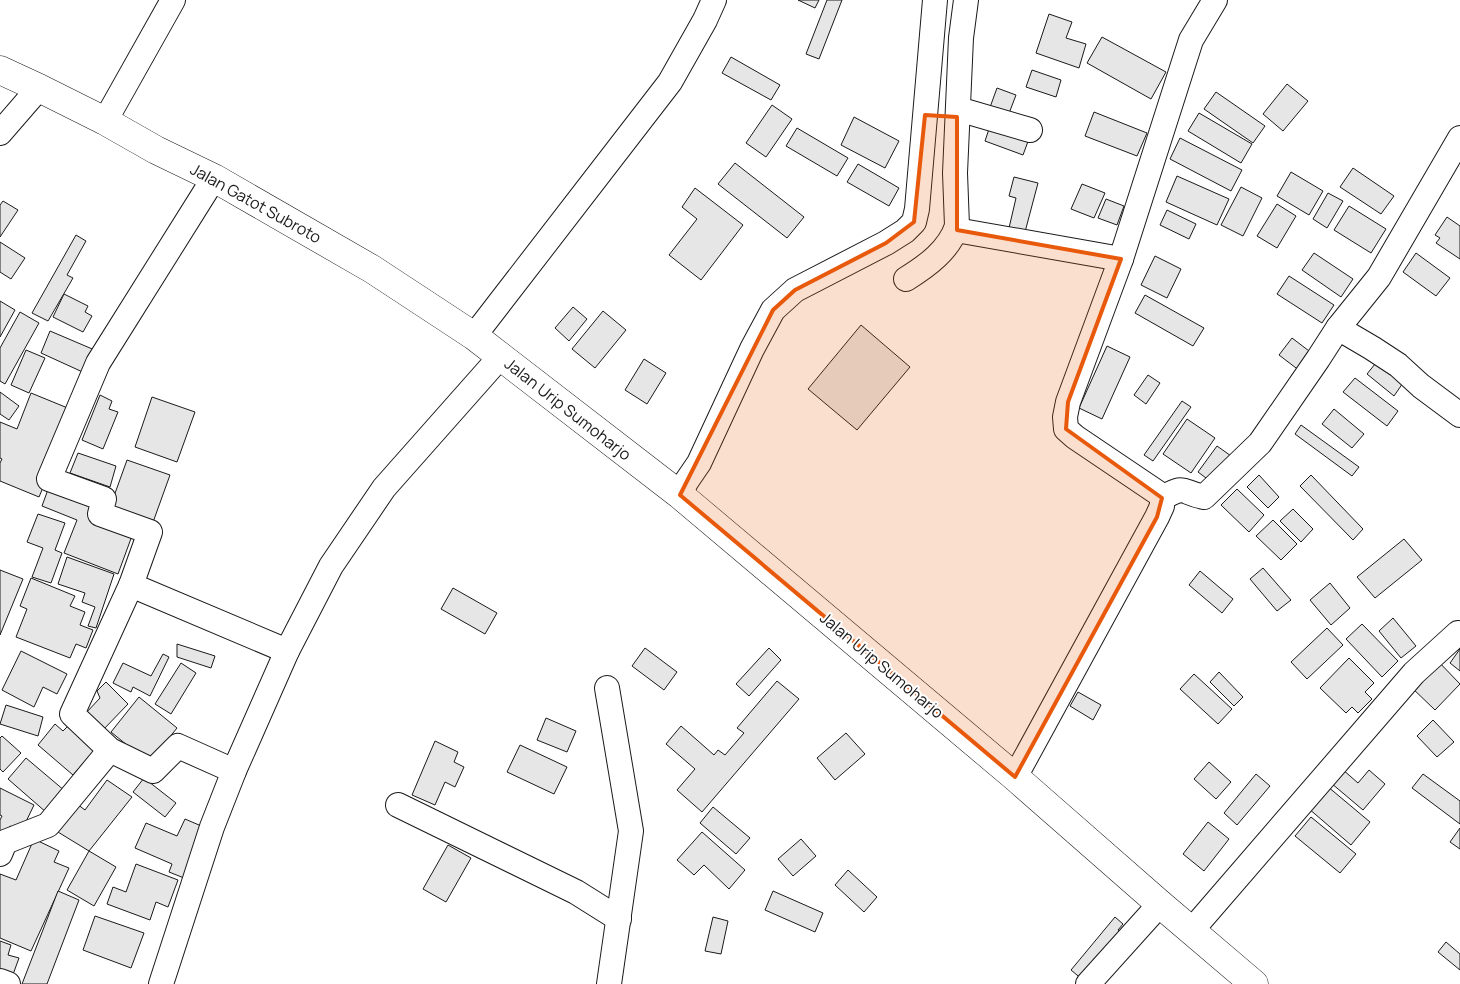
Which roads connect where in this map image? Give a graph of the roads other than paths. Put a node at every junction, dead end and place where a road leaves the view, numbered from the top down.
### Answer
1 (173, 0) edge
2 (714, 0) edge
3 (936, 0) edge
4 (966, 0) edge
5 (1215, 0) edge
6 (0, 70) edge
7 (38, 88) junction
8 (945, 114) junction
9 (105, 121) junction
10 (1030, 130) dead end
11 (0, 133) edge
12 (1460, 138) edge
13 (214, 178) junction
14 (956, 230) junction
15 (1121, 259) junction
16 (906, 279) dead end
17 (1338, 328) junction
18 (474, 336) junction
19 (500, 357) junction
20 (1460, 415) edge
21 (680, 495) junction
22 (1162, 498) junction
23 (131, 585) junction
24 (1458, 633) dead end
25 (288, 651) junction
26 (607, 688) dead end
27 (110, 750) junction
28 (234, 771) junction
29 (1015, 777) junction
30 (398, 805) dead end
31 (0, 854) edge
32 (1160, 904) junction
33 (612, 914) junction
34 (1192, 930) junction
35 (0, 981) edge
36 (8, 984) edge
37 (161, 984) edge
38 (608, 984) edge
39 (1088, 984) edge
40 (1254, 984) edge

1 - 9 street
2 - 18 street
3 - 8 street
4 - 8 street
5 - 15 street
6 - 7 main road, Jalan Gatot Subroto
7 - 9 main road, Jalan Gatot Subroto
7 - 11 street
8 - 10 street
8 - 14 street
8 - 21 street
9 - 13 main road, Jalan Gatot Subroto
12 - 17 street
13 - 18 main road, Jalan Gatot Subroto
13 - 23 street
14 - 15 street
14 - 16 street
15 - 22 street
17 - 20 street
17 - 22 street
18 - 19 main road, Jalan Gatot Subroto
19 - 21 main road, Jalan Urip Sumoharjo
19 - 25 street
21 - 29 main road, Jalan Urip Sumoharjo
22 - 29 street
23 - 25 street
23 - 27 street
24 - 34 street
25 - 28 street
26 - 33 street
27 - 28 street
27 - 31 street
28 - 37 street
29 - 32 main road, Jalan Urip Sumoharjo
30 - 33 street
32 - 34 main road, Jalan Urip Sumoharjo
32 - 39 street
33 - 38 street
34 - 40 main road, Jalan Urip Sumoharjo
35 - 36 street

